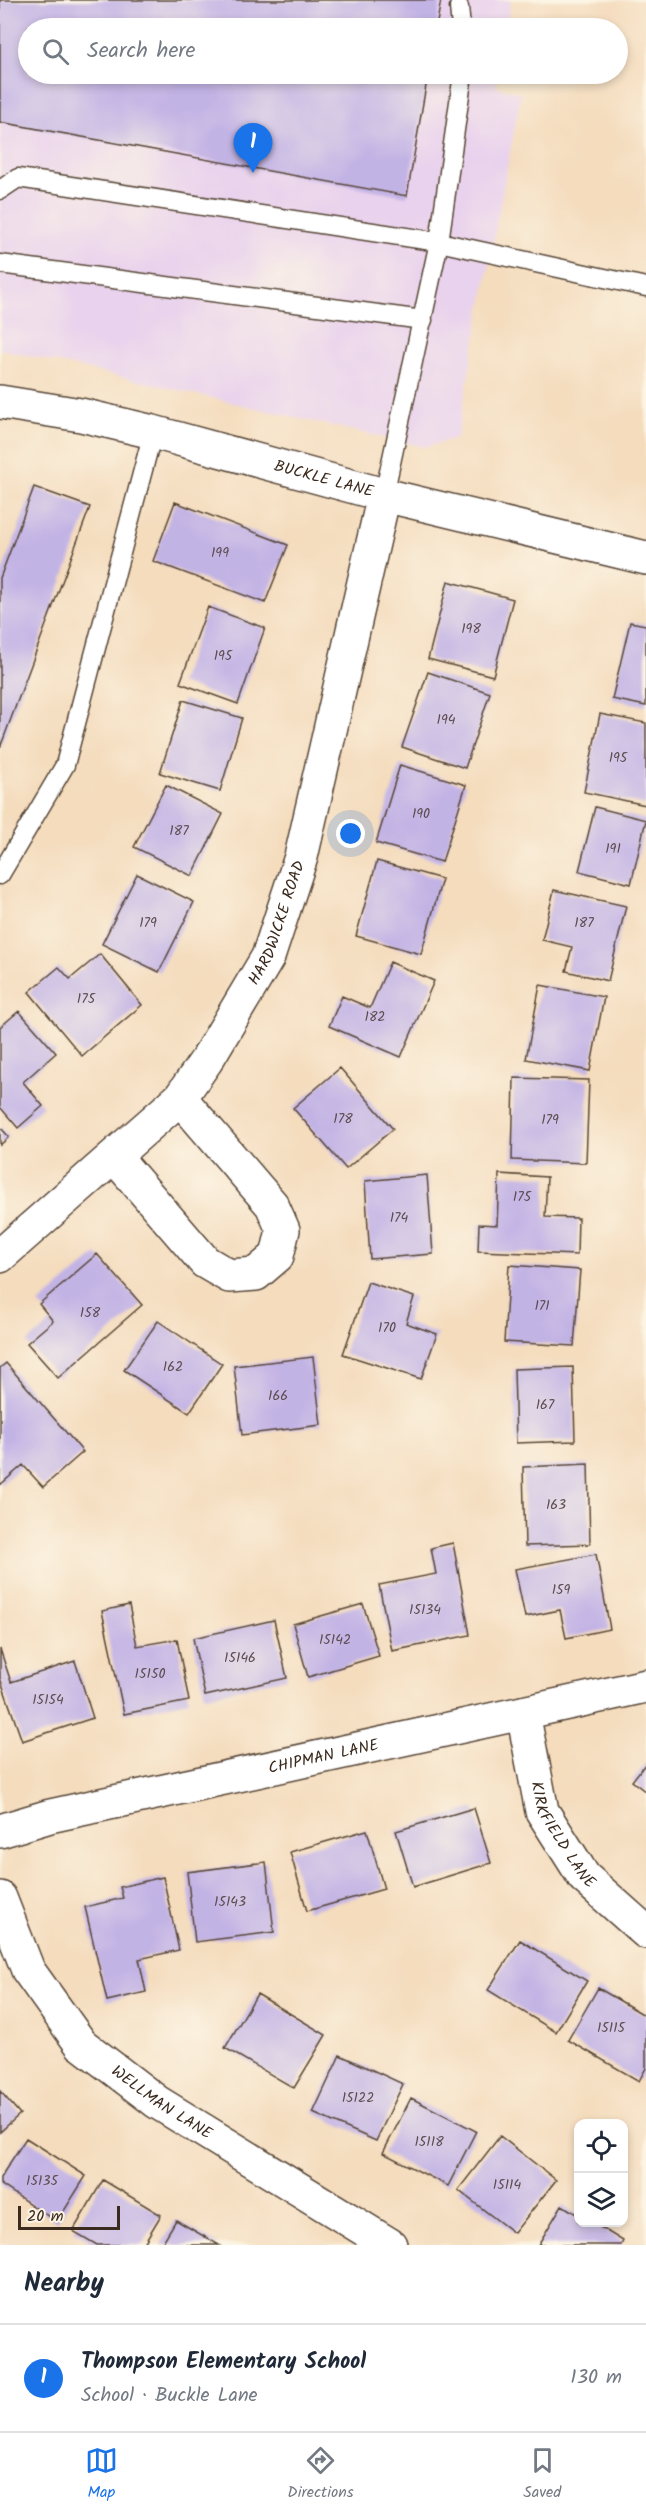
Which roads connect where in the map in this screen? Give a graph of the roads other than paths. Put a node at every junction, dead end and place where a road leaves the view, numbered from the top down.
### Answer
1 (459, 8) dead end
2 (460, 18) edge
3 (462, 84) edge
4 (0, 190) edge
5 (439, 242) junction
6 (0, 264) edge
7 (646, 287) edge
8 (423, 320) junction
9 (0, 402) edge
10 (153, 432) junction
11 (384, 495) junction
12 (646, 558) edge
13 (0, 875) edge
14 (180, 1098) junction
15 (115, 1157) junction
16 (0, 1256) edge
17 (646, 1686) edge
18 (523, 1713) junction
19 (0, 1831) edge
20 (0, 1898) edge
21 (646, 1932) edge
22 (390, 2245) edge

1 - 2 lane
3 - 5 lane
4 - 5 lane
5 - 7 lane
5 - 8 lane
6 - 8 lane
8 - 11 lane
9 - 10 street, BUCKLE LANE
10 - 11 street, BUCKLE LANE
10 - 13 lane
11 - 12 street, BUCKLE LANE
11 - 14 street, HARDWICKE ROAD
14 - 15 street, HARDWICKE ROAD
14 - 15 street
15 - 16 street, HARDWICKE ROAD
17 - 18 street, CHIPMAN LANE
18 - 19 street, CHIPMAN LANE
18 - 21 street, KIRKFIELD LANE
20 - 22 street, WELLMAN LANE

